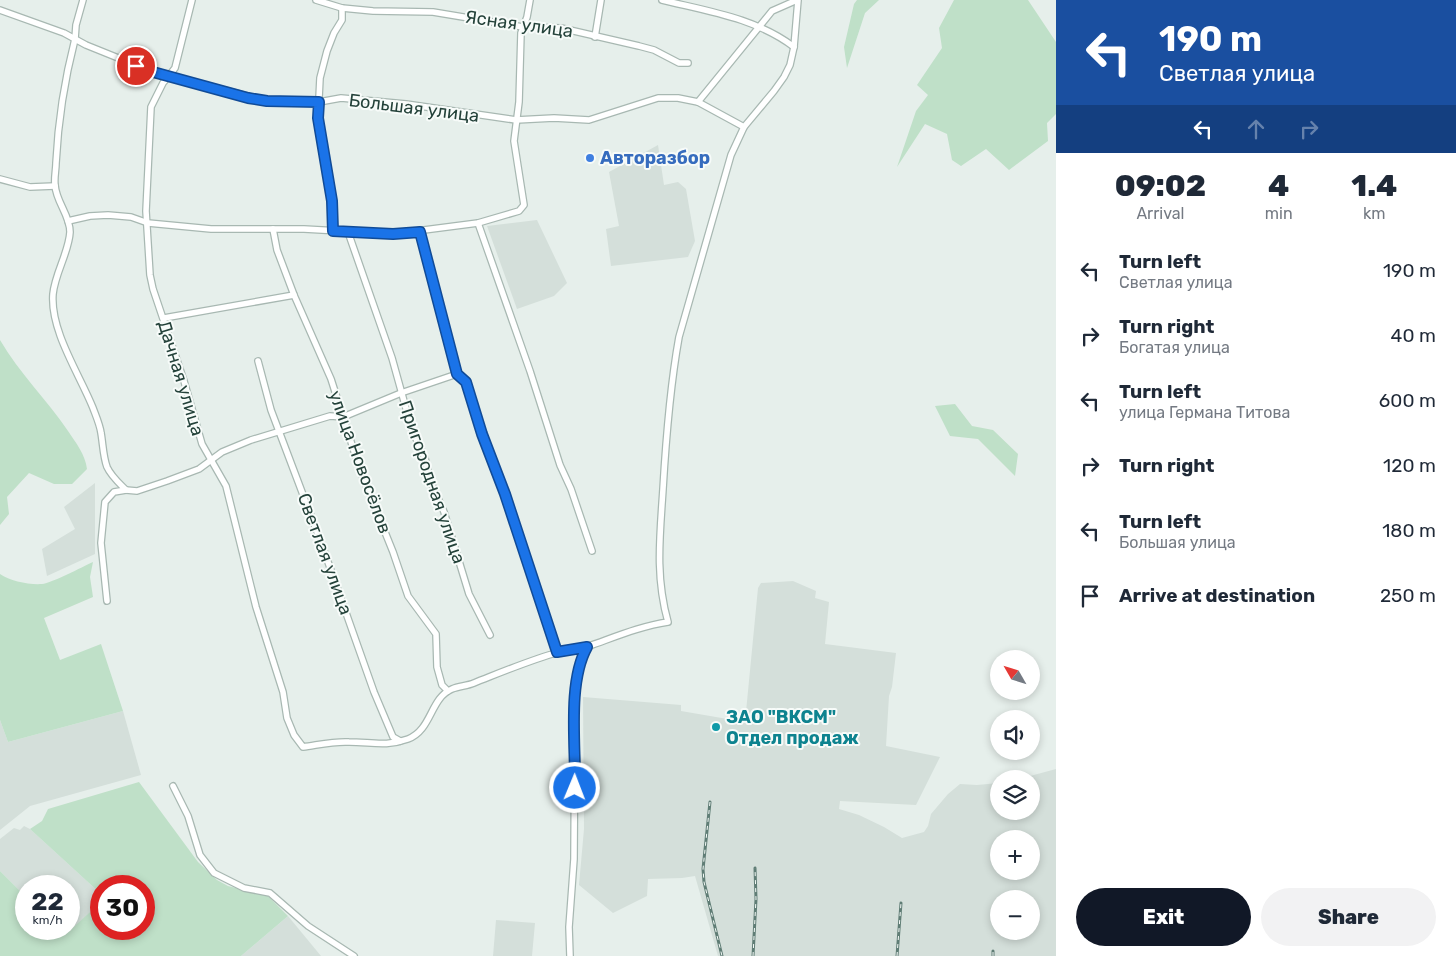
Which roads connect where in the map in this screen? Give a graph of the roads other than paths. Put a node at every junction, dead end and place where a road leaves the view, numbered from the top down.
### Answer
1 (83, 0) edge
2 (192, 0) edge
3 (316, 0) edge
4 (530, 0) edge
5 (601, 0) edge
6 (662, 0) edge
7 (798, 0) edge
8 (342, 8) junction
9 (0, 10) edge
10 (758, 26) junction
11 (523, 27) junction
12 (595, 37) junction
13 (75, 39) junction
14 (794, 47) junction
15 (688, 63) dead end
16 (169, 76) junction
17 (319, 102) junction
18 (698, 102) junction
19 (516, 120) junction
20 (744, 127) junction
21 (0, 179) edge
22 (55, 186) junction
23 (68, 221) junction
24 (148, 223) junction
25 (478, 223) junction
26 (273, 229) junction
27 (333, 231) junction
28 (348, 232) junction
29 (420, 232) junction
30 (294, 295) junction
31 (164, 318) junction
32 (258, 361) dead end
33 (457, 374) junction
34 (401, 393) junction
35 (343, 417) junction
36 (280, 432) junction
37 (210, 460) junction
38 (126, 490) junction
39 (592, 551) dead end
40 (107, 601) dead end
41 (490, 635) dead end
42 (587, 647) junction
43 (557, 652) junction
44 (448, 691) junction
45 (400, 741) junction
46 (173, 786) dead end
47 (354, 956) edge
48 (570, 956) edge

1 - 13 street
2 - 16 street, Дачная улица
3 - 8 street, Ясная улица
4 - 11 street
5 - 12 street
6 - 10 street
7 - 10 street
7 - 14 street
8 - 11 street, Ясная улица
8 - 17 street
9 - 13 street, Большая улица
10 - 14 street
10 - 18 street
11 - 12 street, Ясная улица
11 - 19 street
12 - 15 street, Ясная улица
13 - 16 street, Большая улица
13 - 22 street
14 - 20 street
16 - 17 street, Большая улица
16 - 24 street, Дачная улица
17 - 19 street, Большая улица
17 - 27 street
18 - 19 street, Большая улица
18 - 20 street, Большая улица
19 - 25 street
20 - 42 street
21 - 22 street
22 - 23 street
23 - 24 street
23 - 38 street
24 - 26 street
24 - 31 street, Дачная улица
25 - 29 street
25 - 39 street
26 - 27 street
26 - 30 street, улица Новосёлов
27 - 28 street
28 - 29 street
28 - 34 street, Пригородная улица
29 - 33 street
30 - 31 street
30 - 35 street, улица Новосёлов
31 - 37 street, Дачная улица
32 - 36 street, Светлая улица
33 - 34 street
33 - 43 street
34 - 35 street
34 - 41 street, Пригородная улица
35 - 36 street
35 - 44 street, улица Новосёлов
36 - 37 street
36 - 45 street, Светлая улица
37 - 38 street
37 - 45 street, Дачная улица
38 - 40 street
42 - 43 street
42 - 48 street
43 - 44 street
44 - 45 street
46 - 47 street

